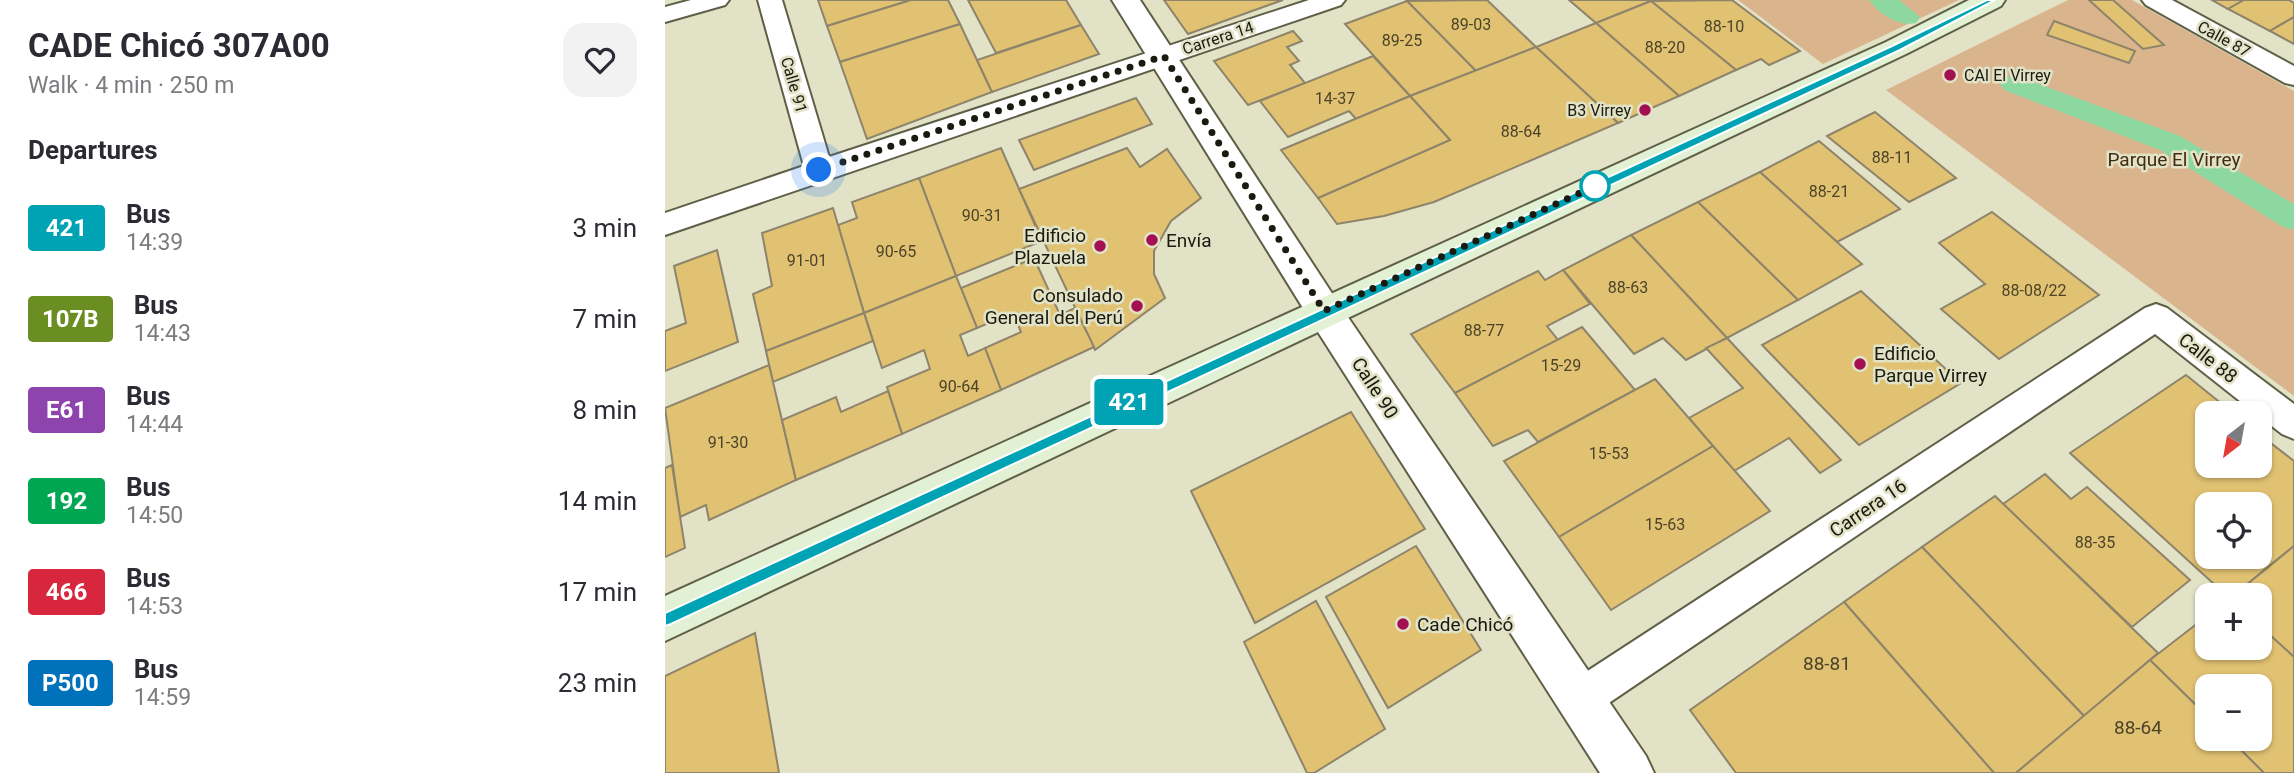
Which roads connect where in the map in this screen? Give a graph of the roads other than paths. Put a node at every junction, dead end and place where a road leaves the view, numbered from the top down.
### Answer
1 (717, 0) edge
2 (770, 0) edge
3 (1126, 0) edge
4 (1333, 0) edge
5 (1991, 0) edge
6 (2154, 0) edge
7 (665, 15) edge
8 (1164, 56) junction
9 (2294, 77) edge
10 (819, 170) junction
11 (665, 224) edge
12 (1324, 311) junction
13 (2156, 317) joint
14 (2294, 424) edge
15 (665, 618) edge
16 (1580, 699) junction
17 (1629, 773) edge

1 - 7 street
2 - 10 street, Calle 91
3 - 8 street, Calle 90
4 - 8 street, Carrera 14
5 - 12 main road
6 - 9 street, Calle 87
8 - 10 street, Carrera 14
8 - 12 street, Calle 90
10 - 11 street, Carrera 14
12 - 15 main road
12 - 16 street, Calle 90
13 - 14 street, Calle 88
13 - 16 street, Carrera 16
16 - 17 street, Calle 90

